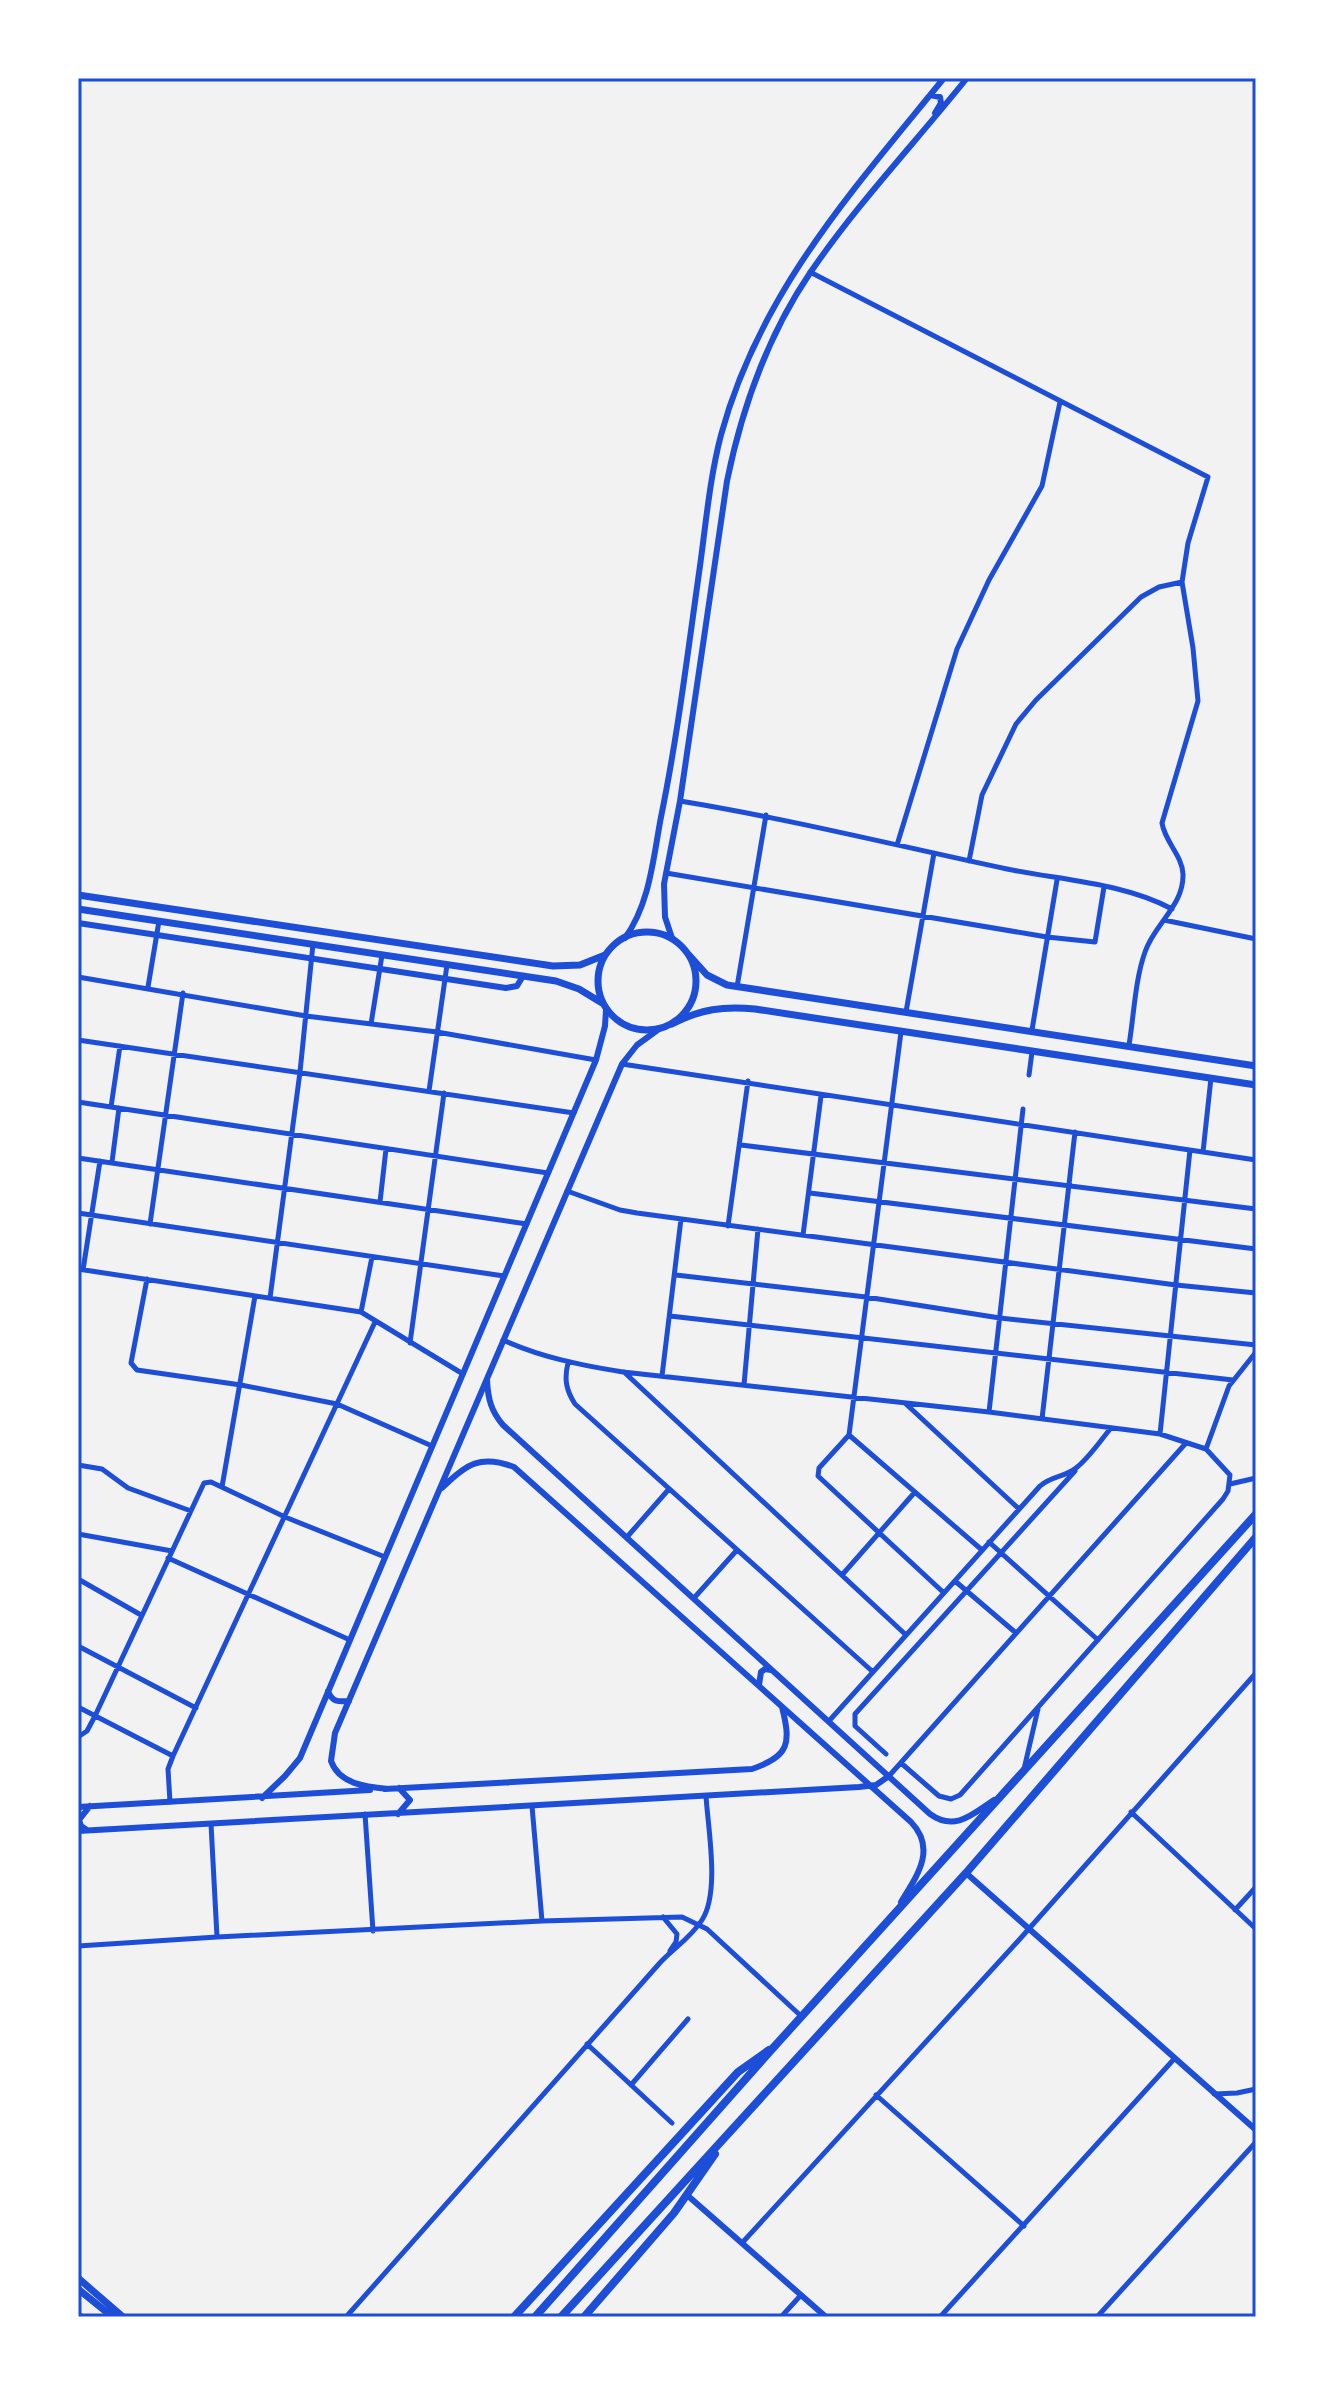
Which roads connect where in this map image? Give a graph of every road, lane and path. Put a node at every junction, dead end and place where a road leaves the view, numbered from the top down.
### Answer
1 (944, 78) edge
2 (967, 78) edge
3 (930, 95) junction
4 (926, 130) junction
5 (810, 272) junction
6 (1060, 402) junction
7 (1182, 582) junction
8 (680, 801) junction
9 (766, 815) junction
10 (897, 845) junction
11 (934, 853) junction
12 (969, 861) junction
13 (666, 873) junction
14 (1057, 880) junction
15 (754, 887) junction
16 (1104, 887) junction
17 (78, 895) edge
18 (78, 909) edge
19 (1172, 909) junction
20 (924, 916) junction
21 (1164, 920) junction
22 (159, 921) junction
23 (78, 923) edge
24 (156, 935) junction
25 (1047, 937) junction
26 (625, 938) junction
27 (672, 938) junction
28 (1256, 939) edge
29 (313, 944) junction
30 (382, 955) junction
31 (605, 955) junction
32 (689, 955) junction
33 (312, 959) junction
34 (447, 965) junction
35 (380, 969) junction
36 (523, 976) junction
37 (78, 977) edge
38 (444, 979) junction
39 (148, 987) junction
40 (737, 987) junction
41 (183, 993) junction
42 (604, 1006) junction
43 (906, 1012) junction
44 (306, 1016) junction
45 (371, 1024) junction
46 (672, 1024) junction
47 (659, 1029) junction
48 (1032, 1030) junction
49 (437, 1032) junction
50 (901, 1032) junction
51 (78, 1040) edge
52 (1129, 1045) junction
53 (120, 1046) junction
54 (1032, 1052) junction
55 (173, 1054) junction
56 (596, 1060) junction
57 (622, 1064) junction
58 (1256, 1066) edge
59 (300, 1072) junction
60 (1029, 1075) dead end
61 (1211, 1078) junction
62 (748, 1081) junction
63 (1256, 1085) edge
64 (429, 1091) junction
65 (444, 1093) junction
66 (821, 1096) junction
67 (78, 1102) edge
68 (890, 1105) junction
69 (115, 1108) junction
70 (1023, 1109) dead end
71 (574, 1113) junction
72 (165, 1115) junction
73 (1021, 1125) junction
74 (1075, 1132) junction
75 (292, 1134) junction
76 (741, 1145) junction
77 (386, 1149) junction
78 (1190, 1150) junction
79 (1203, 1152) junction
80 (815, 1154) junction
81 (436, 1156) junction
82 (78, 1158) edge
83 (1256, 1160) edge
84 (100, 1161) junction
85 (112, 1162) junction
86 (884, 1163) junction
87 (158, 1169) junction
88 (548, 1173) junction
89 (1015, 1179) junction
90 (1068, 1185) junction
91 (285, 1188) junction
92 (567, 1191) junction
93 (810, 1193) junction
94 (1185, 1200) junction
95 (380, 1202) junction
96 (879, 1202) junction
97 (430, 1209) junction
98 (1256, 1209) edge
99 (78, 1213) edge
100 (92, 1215) junction
101 (1011, 1218) junction
102 (681, 1219) junction
103 (150, 1224) junction
104 (527, 1224) junction
105 (1064, 1225) junction
106 (728, 1226) junction
107 (758, 1229) junction
108 (803, 1235) junction
109 (1181, 1239) junction
110 (277, 1243) junction
111 (873, 1245) junction
112 (1256, 1249) edge
113 (372, 1257) junction
114 (1006, 1262) junction
115 (420, 1264) junction
116 (80, 1269) edge
117 (1059, 1269) junction
118 (676, 1275) junction
119 (504, 1276) junction
120 (147, 1279) junction
121 (752, 1285) junction
122 (1176, 1285) junction
123 (1256, 1293) edge
124 (255, 1296) junction
125 (866, 1297) junction
126 (270, 1298) junction
127 (361, 1312) junction
128 (670, 1316) junction
129 (1000, 1318) junction
130 (375, 1322) junction
131 (1053, 1324) junction
132 (749, 1326) junction
133 (1170, 1336) junction
134 (860, 1338) junction
135 (503, 1340) junction
136 (410, 1343) junction
137 (1256, 1345) edge
138 (1256, 1352) edge
139 (996, 1354) junction
140 (1049, 1360) junction
141 (568, 1363) junction
142 (623, 1372) junction
143 (463, 1374) junction
144 (1166, 1374) junction
145 (662, 1376) junction
146 (487, 1378) junction
147 (1233, 1380) junction
148 (241, 1385) junction
149 (744, 1385) junction
150 (852, 1397) junction
151 (906, 1403) junction
152 (337, 1404) junction
153 (989, 1412) junction
154 (1042, 1419) junction
155 (1111, 1428) junction
156 (1160, 1434) junction
157 (849, 1435) junction
158 (1186, 1443) junction
159 (432, 1446) junction
160 (1206, 1449) junction
161 (78, 1465) edge
162 (1078, 1467) junction
163 (1255, 1477) edge
164 (1229, 1484) junction
165 (222, 1487) junction
166 (669, 1489) junction
167 (438, 1492) junction
168 (915, 1492) junction
169 (1019, 1509) junction
170 (191, 1511) junction
171 (1256, 1514) edge
172 (285, 1517) junction
173 (880, 1533) junction
174 (78, 1534) edge
175 (627, 1537) junction
176 (1256, 1537) edge
177 (989, 1542) junction
178 (737, 1550) junction
179 (982, 1550) junction
180 (172, 1551) junction
181 (1001, 1554) junction
182 (385, 1557) junction
183 (168, 1558) junction
184 (842, 1576) junction
185 (78, 1579) edge
186 (955, 1581) junction
187 (967, 1592) junction
188 (249, 1593) junction
189 (944, 1593) junction
190 (1049, 1596) junction
191 (694, 1598) junction
192 (141, 1615) junction
193 (1016, 1633) junction
194 (906, 1635) junction
195 (350, 1640) junction
196 (1098, 1640) junction
197 (78, 1646) edge
198 (117, 1666) junction
199 (774, 1670) junction
200 (873, 1672) junction
201 (1256, 1673) edge
202 (759, 1686) junction
203 (328, 1691) junction
204 (349, 1701) junction
205 (78, 1707) edge
206 (782, 1707) junction
207 (196, 1708) junction
208 (1038, 1708) junction
209 (95, 1716) junction
210 (829, 1721) junction
211 (78, 1737) edge
212 (886, 1754) dead end
213 (173, 1756) junction
214 (901, 1763) junction
215 (1024, 1771) junction
216 (889, 1776) junction
217 (869, 1786) junction
218 (399, 1788) junction
219 (388, 1789) junction
220 (1004, 1793) junction
221 (706, 1796) junction
222 (262, 1798) junction
223 (170, 1802) junction
224 (90, 1806) junction
225 (532, 1806) junction
226 (78, 1807) edge
227 (1131, 1812) junction
228 (365, 1814) junction
229 (398, 1814) junction
230 (211, 1824) junction
231 (87, 1830) junction
232 (78, 1831) edge
233 (966, 1873) junction
234 (1256, 1887) edge
235 (1235, 1910) junction
236 (896, 1912) junction
237 (662, 1916) junction
238 (542, 1921) junction
239 (699, 1924) junction
240 (1029, 1929) junction
241 (1256, 1929) edge
242 (373, 1931) junction
243 (217, 1937) junction
244 (78, 1946) edge
245 (666, 1956) junction
246 (802, 2017) junction
247 (688, 2019) dead end
248 (587, 2044) junction
249 (773, 2048) junction
250 (1175, 2058) junction
251 (631, 2085) junction
252 (1256, 2089) edge
253 (1214, 2094) junction
254 (876, 2095) junction
255 (1256, 2103) edge
256 (1256, 2119) edge
257 (672, 2123) dead end
258 (1256, 2130) edge
259 (728, 2133) junction
260 (1256, 2142) edge
261 (687, 2195) junction
262 (1024, 2226) junction
263 (742, 2243) junction
264 (78, 2278) edge
265 (78, 2289) edge
266 (801, 2295) junction
267 (120, 2317) edge
268 (346, 2317) edge
269 (514, 2317) edge
270 (535, 2317) edge
271 (561, 2317) edge
272 (584, 2317) edge
273 (781, 2317) edge
274 (826, 2317) edge
275 (940, 2317) edge
276 (1097, 2317) edge

1 - 3 street
2 - 4 street
3 - 4 street
3 - 26 street
4 - 5 street
5 - 6 street
5 - 8 street
6 - 7 street
6 - 10 street
7 - 12 street
7 - 19 street
8 - 9 street
8 - 13 street
9 - 10 street
9 - 15 street
10 - 11 street
11 - 12 street
11 - 20 street
12 - 14 street
13 - 15 street
13 - 27 street
14 - 16 street
14 - 25 street
15 - 20 street
15 - 40 street
16 - 19 street
16 - 25 street
17 - 31 main road
18 - 22 main road
19 - 21 street
20 - 25 street
20 - 43 street
21 - 28 street
21 - 52 street
22 - 24 street
22 - 29 main road
23 - 24 street
24 - 33 street
24 - 39 street
25 - 48 street
26 - 27 main road
26 - 31 main road
27 - 32 main road
29 - 30 main road
29 - 33 street
30 - 34 main road
30 - 35 street
31 - 42 main road
32 - 40 main road
32 - 46 main road
33 - 35 street
33 - 44 street
34 - 36 main road
34 - 38 street
35 - 38 street
35 - 45 street
36 - 38 street
36 - 42 main road
37 - 39 street
38 - 49 street
39 - 41 street
40 - 43 main road
41 - 44 street
41 - 55 street
42 - 47 main road
42 - 56 street
43 - 48 main road
44 - 45 street
44 - 59 street
45 - 49 street
46 - 47 main road
46 - 50 main road
47 - 57 street
48 - 52 main road
49 - 56 street
49 - 64 street
50 - 54 main road
50 - 68 street
51 - 53 street
52 - 58 main road
53 - 55 street
53 - 69 street
54 - 60 street
54 - 61 main road
55 - 59 street
55 - 72 street
56 - 71 street
57 - 62 street
57 - 92 street
59 - 64 street
59 - 75 street
61 - 63 main road
61 - 79 street
62 - 66 street
62 - 76 street
64 - 65 street
65 - 71 street
65 - 81 street
66 - 68 street
66 - 80 street
67 - 69 street
68 - 73 street
68 - 86 street
69 - 72 street
69 - 85 street
70 - 73 street
71 - 88 street
72 - 75 street
72 - 87 street
73 - 74 street
73 - 89 street
74 - 78 street
74 - 90 street
75 - 77 street
75 - 91 street
76 - 80 street
76 - 106 street
77 - 81 street
77 - 95 street
78 - 79 street
78 - 94 street
79 - 83 street
80 - 86 street
80 - 93 street
81 - 88 street
81 - 97 street
82 - 84 street
84 - 85 street
84 - 100 street
85 - 87 street
86 - 89 street
86 - 96 street
87 - 91 street
87 - 103 street
88 - 104 street
89 - 90 street
89 - 101 street
90 - 94 street
90 - 105 street
91 - 95 street
91 - 110 street
92 - 102 street
92 - 135 street
93 - 96 street
93 - 108 street
94 - 98 street
94 - 109 street
95 - 97 street
96 - 101 street
96 - 111 street
97 - 104 street
97 - 115 street
99 - 100 street
100 - 103 street
100 - 116 street
101 - 105 street
101 - 114 street
102 - 106 street
102 - 118 street
103 - 110 street
104 - 119 street
105 - 109 street
105 - 117 street
106 - 107 street
107 - 108 street
107 - 121 street
108 - 111 street
109 - 112 street
109 - 122 street
110 - 113 street
110 - 126 street
111 - 114 street
111 - 125 street
113 - 115 street
113 - 127 street
114 - 117 street
114 - 129 street
115 - 119 street
115 - 136 street
116 - 120 street
117 - 122 street
117 - 131 street
118 - 121 street
118 - 128 street
119 - 143 street
120 - 124 street
120 - 148 street
121 - 125 street
121 - 132 street
122 - 123 street
122 - 133 street
124 - 126 street
124 - 148 street
125 - 129 street
125 - 134 street
126 - 127 street
127 - 130 street
128 - 132 street
128 - 145 street
129 - 131 street
129 - 139 street
130 - 136 street
130 - 152 street
131 - 133 street
131 - 140 street
132 - 134 street
132 - 149 street
133 - 137 street
133 - 144 street
134 - 139 street
134 - 150 street
135 - 141 street
135 - 146 street
136 - 143 street
138 - 147 street
139 - 140 street
139 - 153 street
140 - 144 street
140 - 154 street
141 - 142 street
141 - 166 street
142 - 145 street
142 - 184 street
143 - 159 street
144 - 147 street
144 - 156 street
145 - 149 street
146 - 167 street
146 - 175 street
147 - 160 street
148 - 152 street
148 - 165 street
149 - 150 street
150 - 151 street
150 - 157 street
151 - 153 street
151 - 169 street
152 - 159 street
152 - 172 street
153 - 154 street
154 - 155 street
155 - 156 street
155 - 162 street
156 - 158 street
157 - 168 street
157 - 173 street
158 - 160 street
158 - 190 street
159 - 182 street
160 - 164 street
161 - 170 street
162 - 169 street
162 - 181 street
163 - 164 street
164 - 196 street
165 - 170 street
165 - 172 street
166 - 175 street
166 - 178 street
167 - 202 street
167 - 204 street
168 - 173 street
168 - 179 street
169 - 177 street
170 - 180 street
171 - 215 highway
172 - 182 street
172 - 188 street
173 - 184 street
173 - 189 street
174 - 180 street
175 - 191 street
176 - 233 highway
177 - 179 street
177 - 181 street
178 - 191 street
178 - 200 street
179 - 186 street
180 - 183 street
181 - 187 street
181 - 190 street
182 - 195 street
183 - 188 street
183 - 192 street
184 - 194 street
185 - 192 street
186 - 187 street
186 - 189 street
187 - 193 street
187 - 212 street
188 - 195 street
188 - 207 street
189 - 194 street
190 - 193 street
190 - 196 street
191 - 199 street
192 - 198 street
193 - 214 street
194 - 200 street
195 - 203 street
196 - 208 street
197 - 198 street
198 - 207 street
198 - 209 street
199 - 202 street
199 - 210 street
200 - 210 street
201 - 227 street
202 - 206 street
203 - 204 street
203 - 222 street
204 - 219 street
205 - 209 street
206 - 217 street
206 - 218 street
207 - 213 street
208 - 214 street
208 - 215 street
209 - 211 street
209 - 213 street
210 - 216 street
213 - 223 street
214 - 216 street
215 - 220 highway
216 - 217 street
216 - 220 street
217 - 221 street
217 - 236 street
218 - 219 street
218 - 229 street
219 - 222 street
220 - 236 highway
221 - 225 street
221 - 239 street
222 - 223 street
223 - 224 street
224 - 226 street
224 - 231 street
225 - 229 street
225 - 238 street
227 - 235 street
227 - 240 street
228 - 229 street
228 - 230 street
228 - 242 street
230 - 231 street
230 - 243 street
231 - 232 street
233 - 240 street
233 - 259 highway
234 - 235 street
235 - 241 street
236 - 246 highway
237 - 238 street
237 - 239 street
237 - 245 street
238 - 242 street
239 - 245 street
239 - 246 street
240 - 250 street
240 - 254 street
242 - 243 street
243 - 244 street
245 - 248 street
246 - 249 highway
247 - 251 street
248 - 251 street
248 - 268 street
249 - 269 highway
249 - 270 highway
250 - 253 street
250 - 262 street
251 - 257 street
252 - 253 street
253 - 258 street
254 - 262 street
254 - 263 street
255 - 256 street
259 - 261 highway
259 - 271 highway
260 - 276 street
261 - 263 street
261 - 272 highway
262 - 275 street
263 - 266 street
264 - 267 main road
265 - 267 main road
266 - 273 street
266 - 274 street

